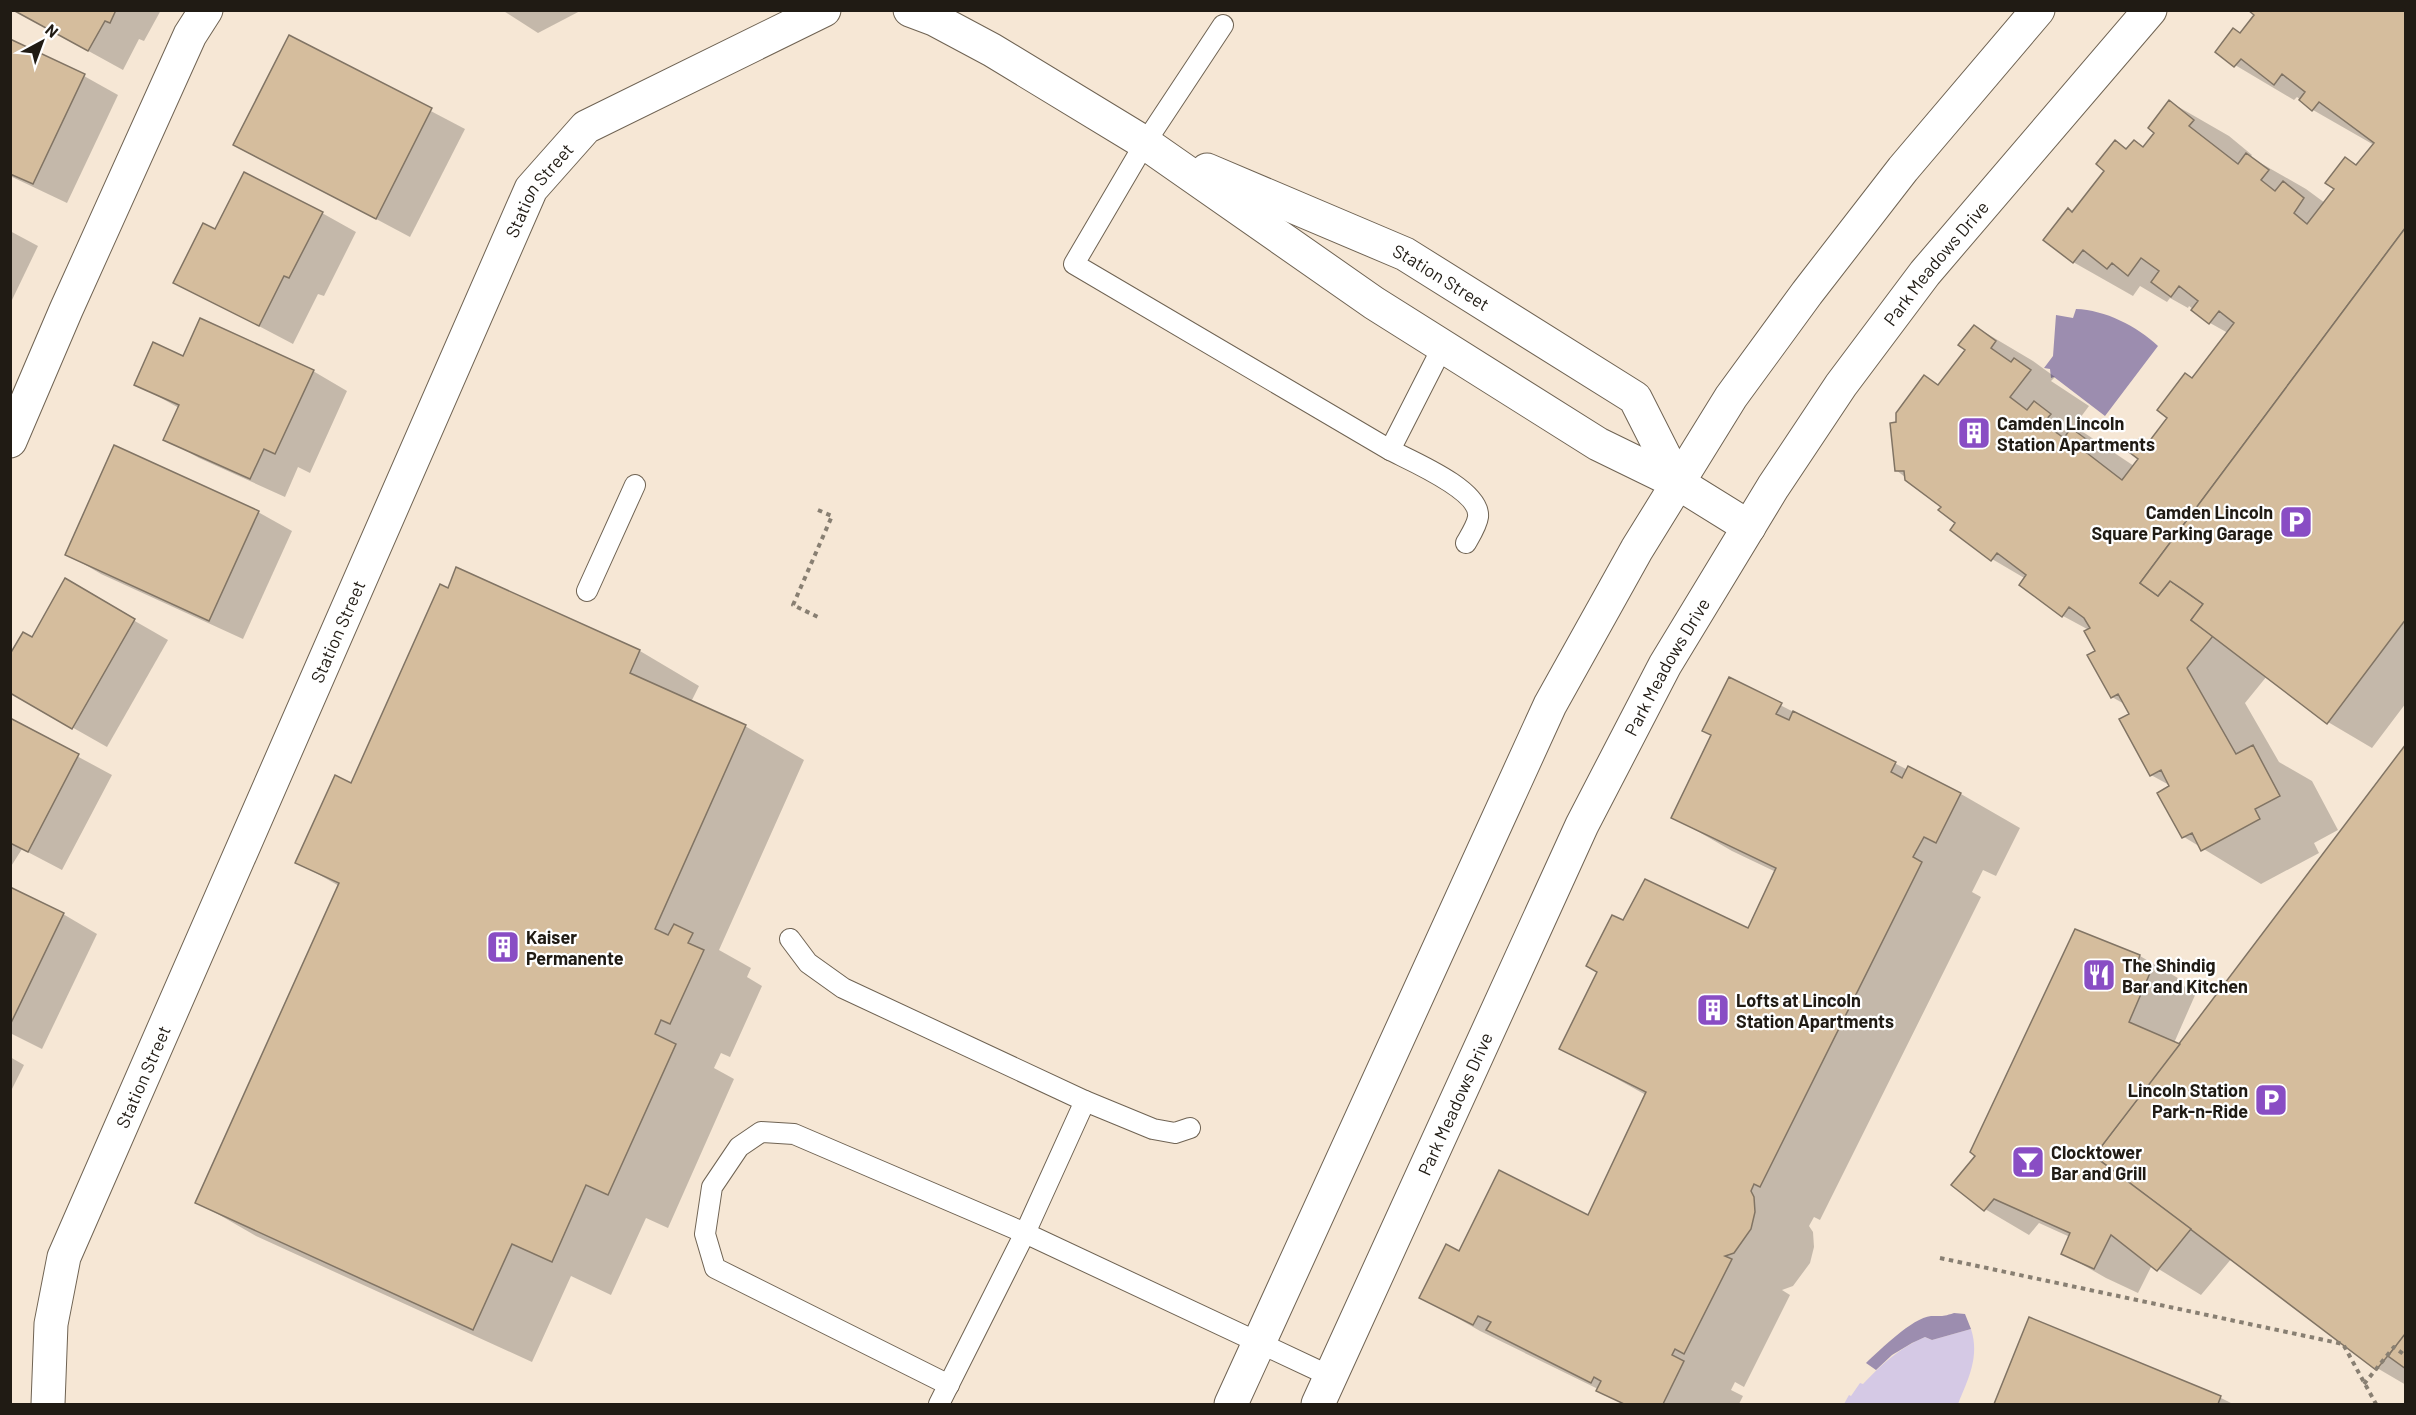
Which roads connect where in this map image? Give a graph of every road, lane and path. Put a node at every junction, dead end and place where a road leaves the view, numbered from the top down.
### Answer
1 (206, 10) edge
2 (824, 10) edge
3 (910, 10) edge
4 (2038, 10) edge
5 (2150, 10) edge
6 (1223, 24) dead end
7 (1145, 143) junction
8 (1443, 346) junction
9 (10, 441) edge
10 (1390, 450) junction
11 (1678, 483) junction
12 (635, 485) dead end
13 (818, 510) dead end
14 (1749, 527) junction
15 (1466, 543) dead end
16 (587, 591) dead end
17 (820, 618) dead end
18 (790, 939) dead end
19 (1085, 1101) junction
20 (1190, 1128) dead end
21 (1025, 1233) junction
22 (1940, 1258) dead end
23 (1259, 1342) junction
24 (2406, 1356) edge
25 (2364, 1384) junction
26 (949, 1385) junction
27 (1325, 1391) edge
28 (48, 1404) edge
29 (939, 1404) edge
30 (1230, 1404) edge
31 (2376, 1404) edge

1 - 9 street
2 - 28 street, Station Street
3 - 7 street, Station Street
4 - 11 street
5 - 14 street, Park Meadows Drive
6 - 7 lane
7 - 8 street, Station Street
7 - 10 lane
7 - 11 street, Station Street
8 - 10 lane
8 - 11 street, Station Street
10 - 15 lane
11 - 14 street, Station Street
11 - 23 street
12 - 16 lane
13 - 17 path
14 - 27 street, Park Meadows Drive
18 - 19 lane
19 - 20 lane
19 - 21 lane
21 - 23 lane
21 - 26 lane
21 - 26 lane
22 - 25 path
23 - 27 lane
23 - 30 street
24 - 25 path
25 - 31 path
26 - 29 lane

